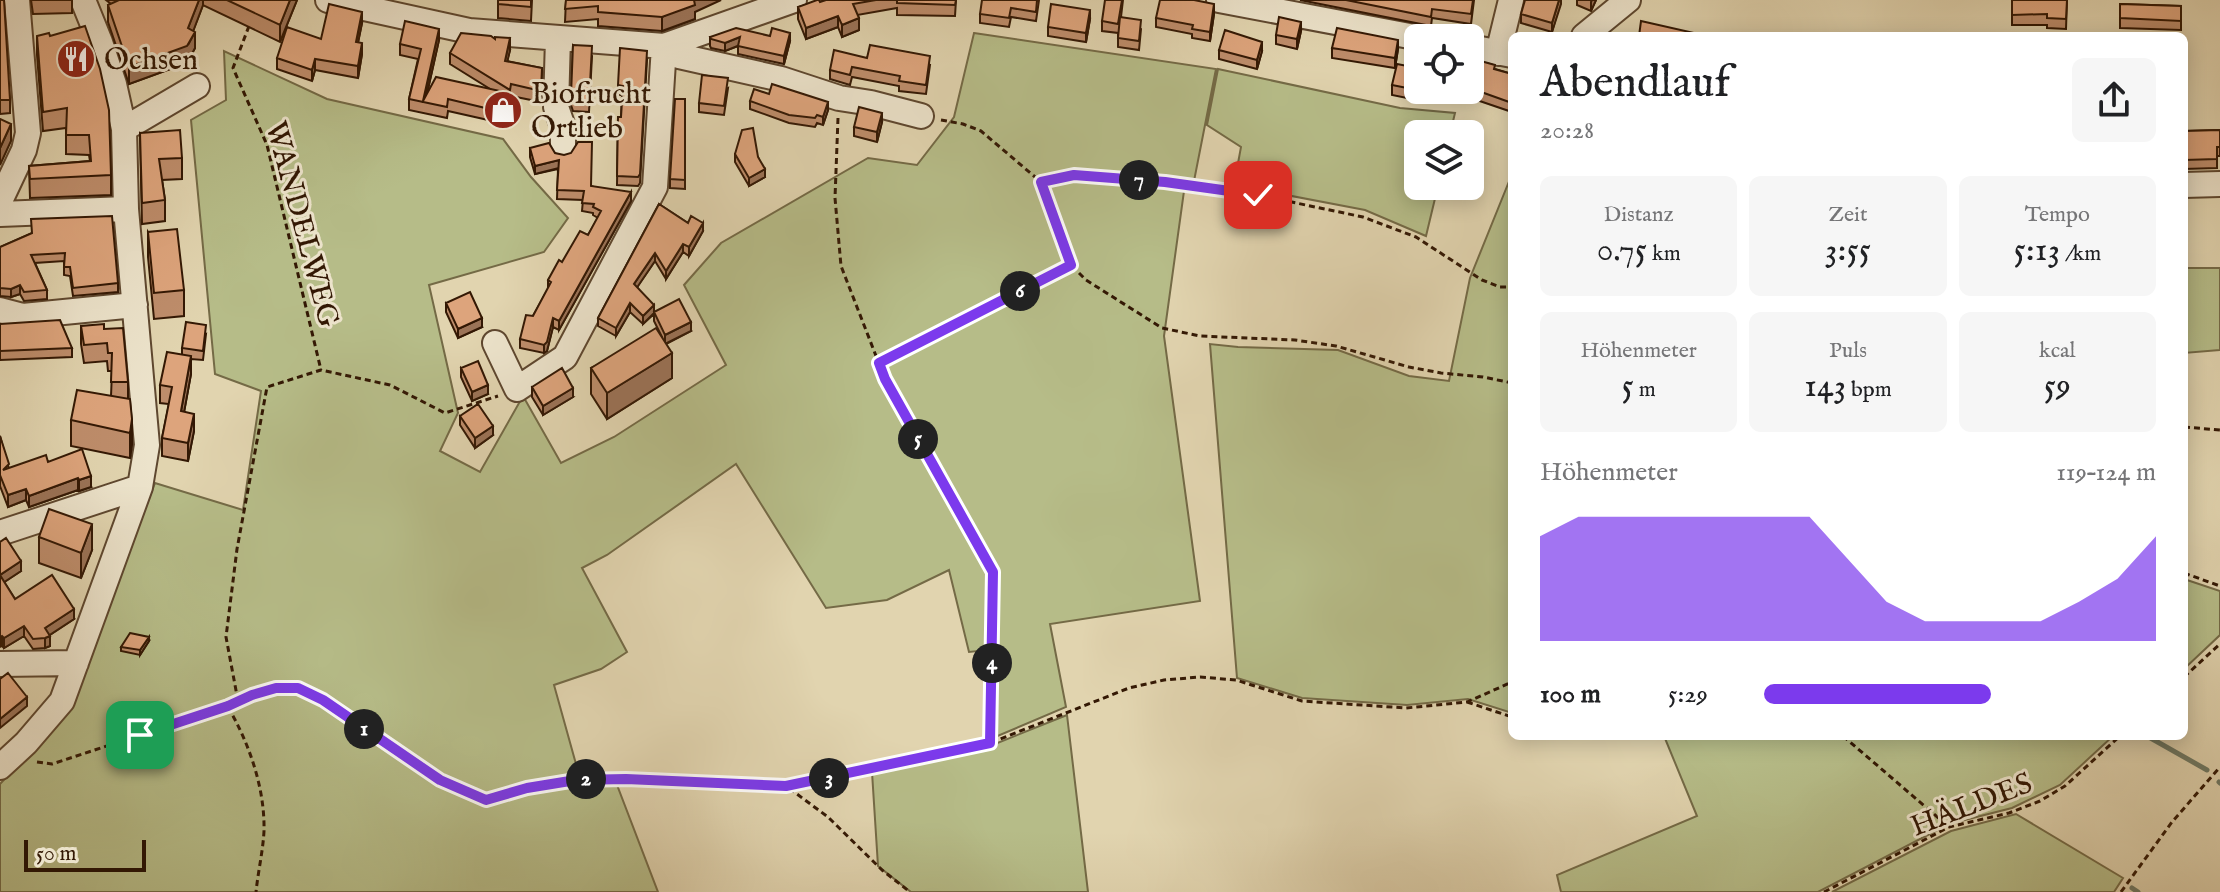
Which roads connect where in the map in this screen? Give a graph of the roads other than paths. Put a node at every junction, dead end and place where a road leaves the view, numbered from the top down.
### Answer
1 (17, 0) edge
2 (83, 0) edge
3 (328, 0) edge
4 (794, 0) edge
5 (1219, 0) edge
6 (1511, 0) edge
7 (1628, 0) edge
8 (1589, 32) edge
9 (1404, 35) edge
10 (558, 38) junction
11 (664, 46) junction
12 (1484, 50) edge
13 (1505, 54) edge
14 (197, 86) dead end
15 (921, 116) road end
16 (124, 129) junction
17 (563, 149) dead end
18 (2220, 184) edge
19 (2188, 185) edge
20 (0, 201) edge
21 (126, 209) junction
22 (0, 214) edge
23 (135, 305) junction
24 (0, 310) edge
25 (495, 343) dead end
26 (140, 487) junction
27 (0, 533) edge
28 (76, 663) junction
29 (0, 664) edge
30 (0, 767) edge

1 - 20 street
2 - 16 street
3 - 10 street
4 - 11 street
5 - 9 street
6 - 13 street
7 - 8 street
10 - 11 street
10 - 17 street
11 - 15 street
11 - 25 street
12 - 13 street
14 - 16 street
16 - 21 street
18 - 19 street
21 - 22 street
21 - 23 street
23 - 24 street
23 - 26 street
26 - 27 street
26 - 28 street
28 - 29 street
28 - 30 street

